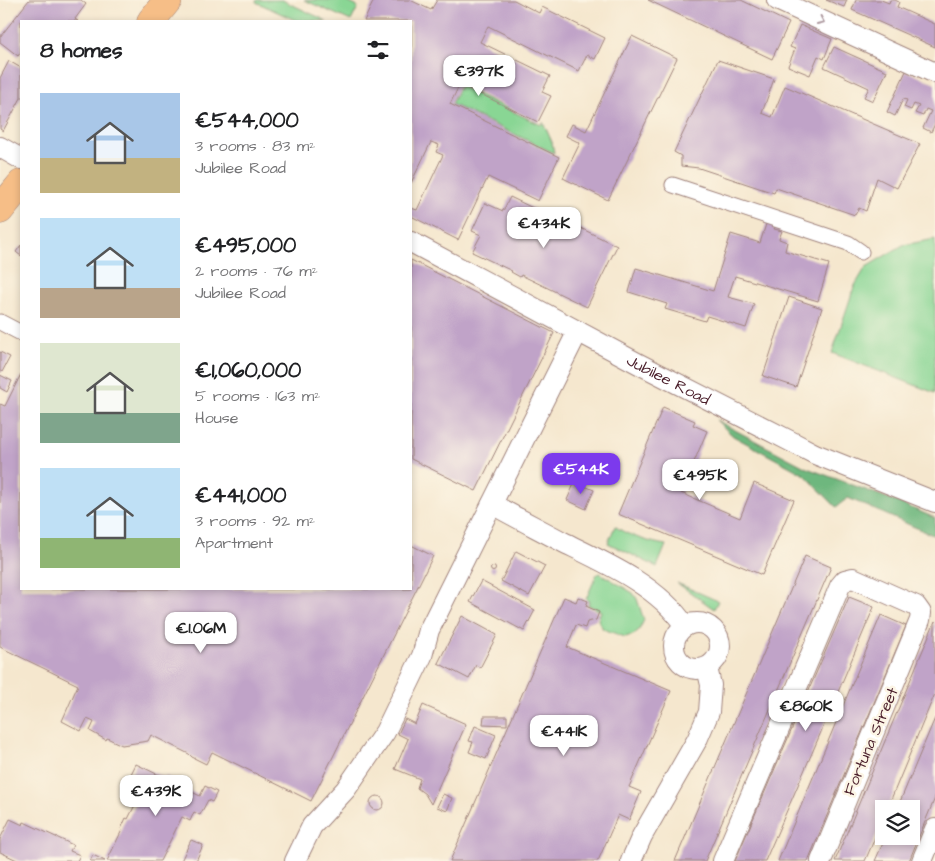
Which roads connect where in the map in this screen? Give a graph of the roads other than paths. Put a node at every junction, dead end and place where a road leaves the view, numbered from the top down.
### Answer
1 (777, 0) edge
2 (935, 72) edge
3 (0, 147) edge
4 (20, 158) edge
5 (20, 185) edge
6 (673, 185) dead end
7 (0, 210) edge
8 (412, 243) edge
9 (861, 252) dead end
10 (0, 322) edge
11 (578, 331) junction
12 (20, 332) edge
13 (935, 502) edge
14 (492, 504) junction
15 (685, 626) junction
16 (707, 668) junction
17 (935, 829) edge
18 (294, 861) edge
19 (631, 861) edge
20 (724, 861) edge
21 (821, 861) edge
22 (922, 861) edge

1 -> 2 street
3 - 4 street
5 - 7 main road
6 - 9 street
8 - 11 street, Jubilee Road
10 - 12 street
11 - 13 street, Jubilee Road
11 - 14 street
14 - 15 street
14 - 18 street
15 - 16 street
15 - 16 street
16 - 19 street
17 - 22 street
20 - 21 street, Fortuna Street

